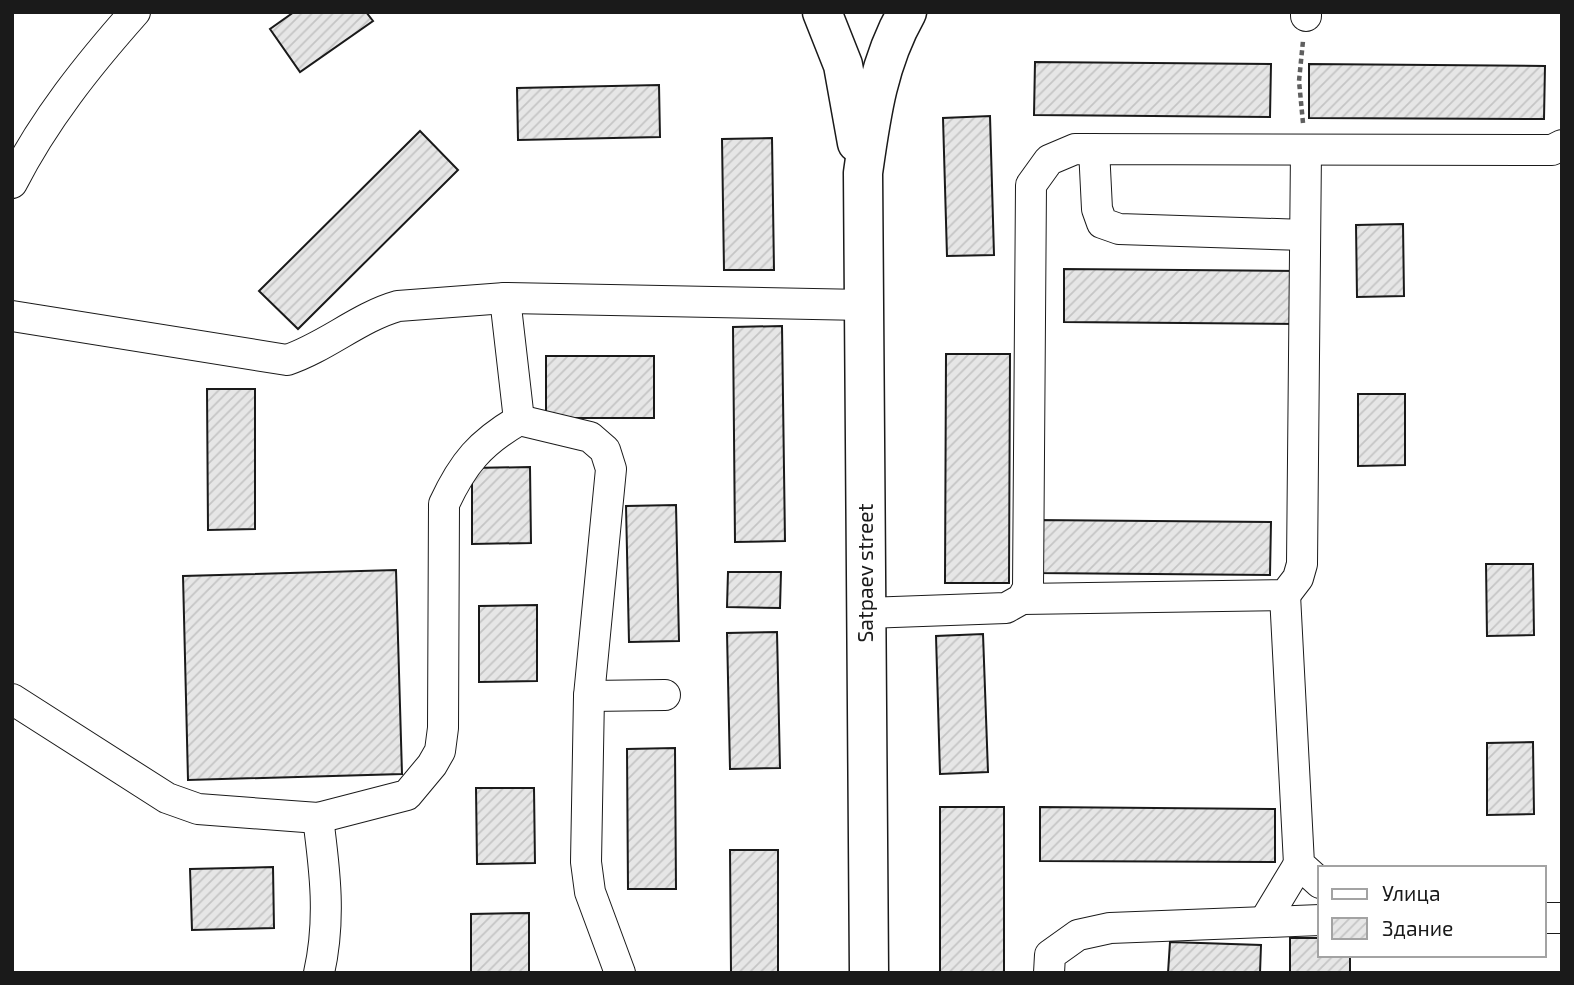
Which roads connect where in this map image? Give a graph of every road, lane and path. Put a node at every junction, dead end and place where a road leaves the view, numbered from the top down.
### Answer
1 (135, 12) edge
2 (822, 12) edge
3 (907, 12) edge
4 (1306, 14) edge
5 (1562, 145) edge
6 (1094, 149) junction
7 (1306, 150) junction
8 (863, 173) junction
9 (12, 183) edge
10 (1305, 235) junction
11 (505, 298) junction
12 (864, 305) junction
13 (12, 316) edge
14 (519, 420) junction
15 (1285, 595) junction
16 (1022, 599) junction
17 (866, 613) junction
18 (665, 695) dead end
19 (589, 696) junction
20 (12, 698) edge
21 (318, 818) junction
22 (1309, 873) edge
23 (1318, 920) edge
24 (1264, 922) junction
25 (319, 973) edge
26 (620, 973) edge
27 (869, 973) edge
28 (1049, 973) edge

1 - 9 street
2 - 8 main road
3 - 8 main road
4 - 7 path
5 - 7 street
6 - 7 street
6 - 10 street
6 - 16 street
7 - 10 street
8 - 12 main road, Satpaev street
10 - 15 street
11 - 12 street
11 - 13 street
11 - 14 street
12 - 17 main road, Satpaev street
14 - 19 street
14 - 21 street
15 - 16 street
15 - 22 street
16 - 17 street
17 - 27 main road, Satpaev street
18 - 19 street
19 - 26 street
20 - 21 street
21 - 25 street
22 - 24 street
23 - 24 street
24 - 28 street

